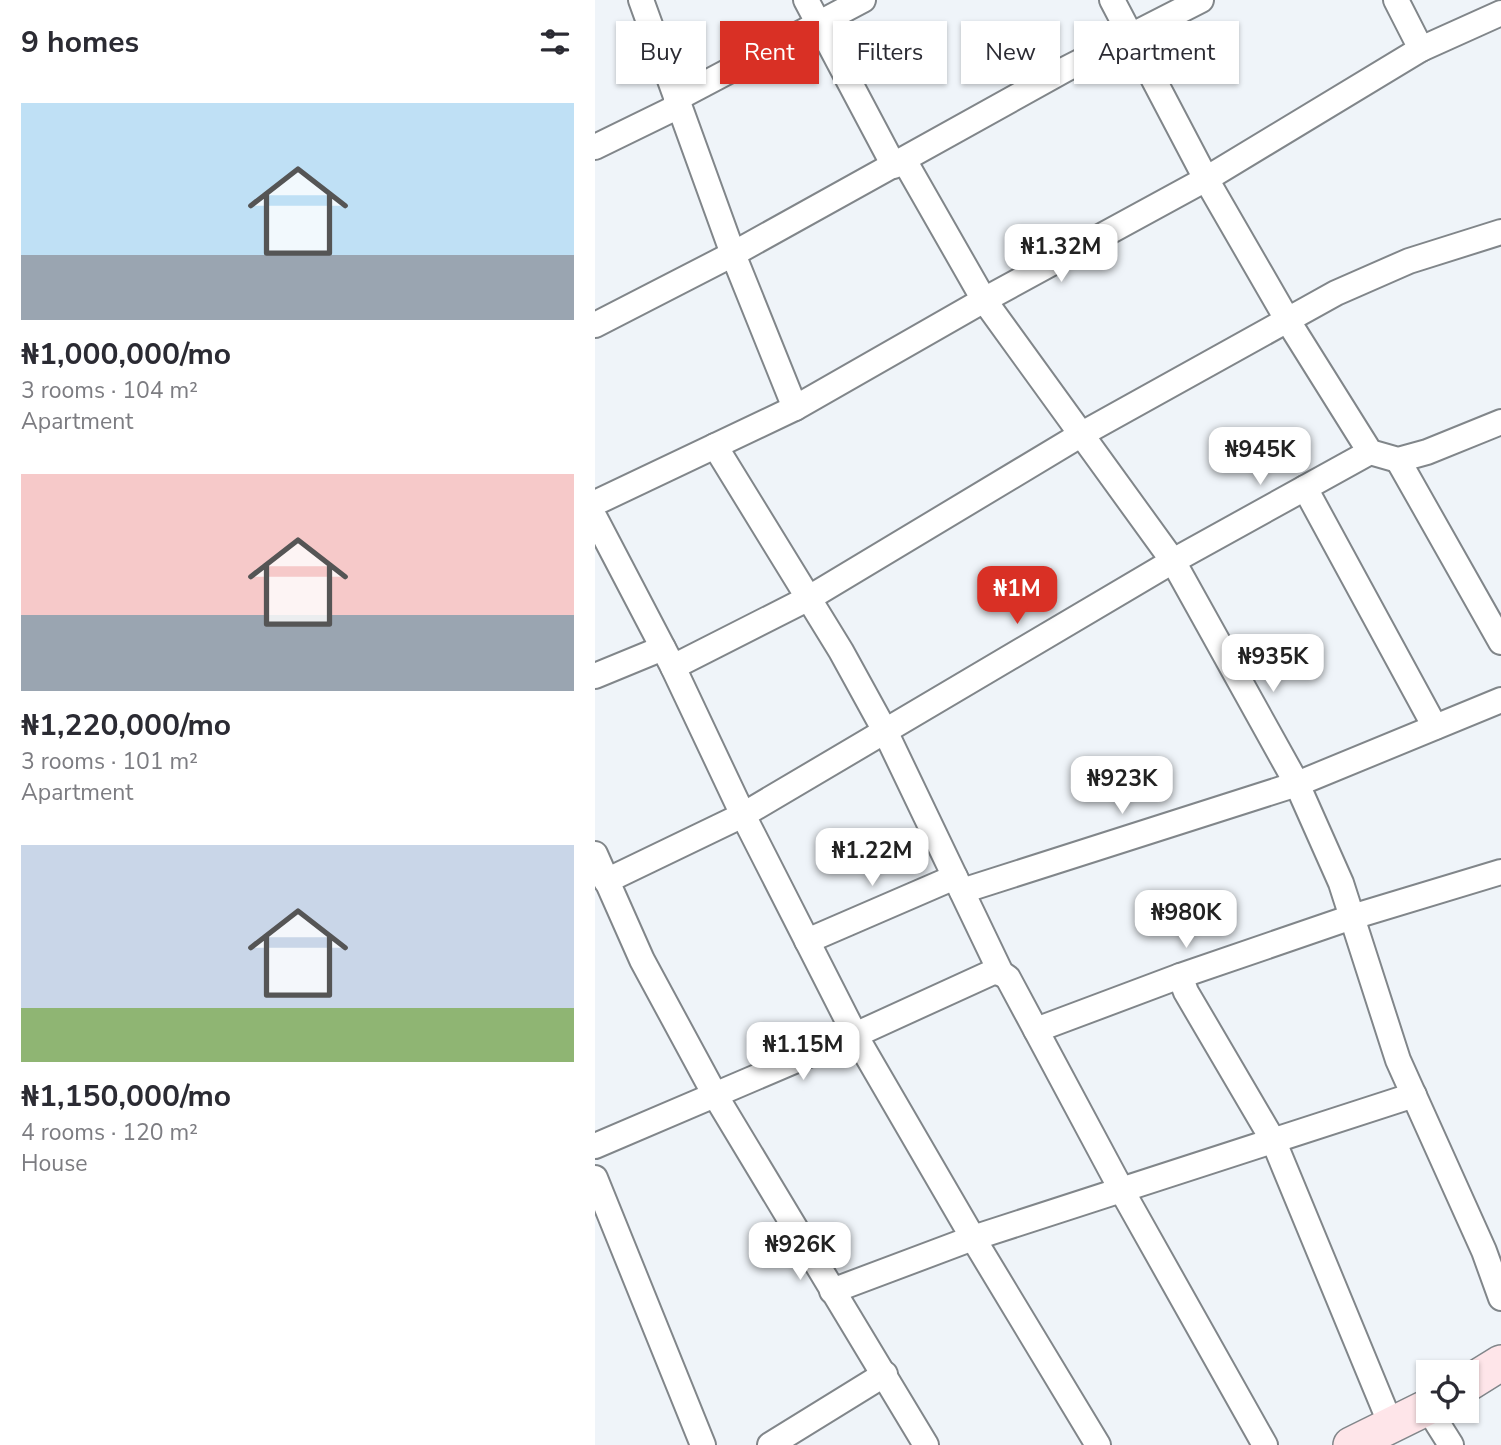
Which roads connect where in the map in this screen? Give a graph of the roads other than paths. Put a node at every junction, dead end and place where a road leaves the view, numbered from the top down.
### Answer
1 (641, 0) edge
2 (806, 0) edge
3 (863, 0) edge
4 (1112, 0) edge
5 (1201, 0) edge
6 (1397, 0) edge
7 (1501, 13) edge
8 (818, 21) edge
9 (1123, 21) edge
10 (1160, 21) edge
11 (819, 23) joint
12 (1421, 49) junction
13 (1074, 65) edge
14 (720, 78) edge
15 (1156, 84) edge
16 (678, 102) junction
17 (595, 147) edge
18 (899, 163) junction
19 (1206, 179) junction
20 (1501, 232) edge
21 (733, 254) junction
22 (983, 300) junction
23 (1288, 321) junction
24 (595, 325) edge
25 (795, 408) junction
26 (1501, 422) edge
27 (1082, 434) junction
28 (715, 446) junction
29 (1370, 452) junction
30 (1398, 460) junction
31 (1305, 488) junction
32 (595, 503) edge
33 (595, 518) edge
34 (1173, 561) junction
35 (809, 598) junction
36 (1501, 642) edge
37 (668, 658) junction
38 (595, 676) edge
39 (1501, 700) edge
40 (1435, 727) junction
41 (885, 731) junction
42 (1297, 784) junction
43 (743, 815) junction
44 (595, 854) edge
45 (1499, 879) edge
46 (606, 881) junction
47 (959, 884) junction
48 (1352, 917) junction
49 (807, 941) junction
50 (1001, 973) junction
51 (1180, 976) junction
52 (1036, 1030) junction
53 (855, 1035) junction
54 (715, 1095) junction
55 (1414, 1095) junction
56 (1274, 1142) junction
57 (595, 1146) edge
58 (595, 1178) edge
59 (1121, 1189) junction
60 (973, 1238) junction
61 (832, 1291) junction
62 (1501, 1298) edge
63 (1501, 1363) edge
64 (885, 1374) junction
65 (1479, 1377) edge
66 (1416, 1414) edge
67 (1437, 1423) edge
68 (1391, 1425) junction
69 (703, 1445) edge
70 (770, 1445) edge
71 (926, 1445) edge
72 (1098, 1445) edge
73 (1265, 1445) edge
74 (1351, 1445) edge
75 (1451, 1445) edge

1 - 16 street
2 - 8 street
3 - 11 street
4 - 9 street
5 - 10 street
6 - 12 street
7 - 12 street
11 - 18 street
12 - 19 street
13 - 18 street
14 - 16 street
15 - 19 street
16 - 17 street
16 - 21 street
18 - 21 street
18 - 22 street
19 - 22 street
19 - 23 street
20 - 23 street
21 - 24 street
21 - 25 street
22 - 25 street
22 - 27 street
23 - 27 street
23 - 29 street
25 - 28 street
26 - 30 street
27 - 34 street
27 - 35 street
28 - 32 street
28 - 35 street
29 - 30 street
29 - 31 street
30 - 36 street
31 - 34 street
31 - 40 street
33 - 37 street
34 - 41 street
34 - 42 street
35 - 37 street
35 - 41 street
37 - 38 street
37 - 43 street
39 - 40 street
40 - 42 street
41 - 43 street
41 - 47 street
42 - 47 street
42 - 48 street
43 - 46 street
43 - 49 street
44 - 46 street
45 - 48 street
46 - 54 street
47 - 49 street
47 - 50 street
48 - 51 street
48 - 55 street
49 - 53 street
50 - 52 street
50 - 53 street
51 - 52 street
51 - 56 street
52 - 59 street
53 - 54 street
53 - 60 street
54 - 57 street
54 - 61 street
55 - 56 street
55 - 62 street
56 - 59 street
56 - 68 street
58 - 69 street
59 - 60 street
59 - 73 street
60 - 61 street
60 - 72 street
61 - 64 street
63 - 65 street
64 - 70 street
64 - 71 street
66 - 68 street
67 - 75 street
68 - 74 street

